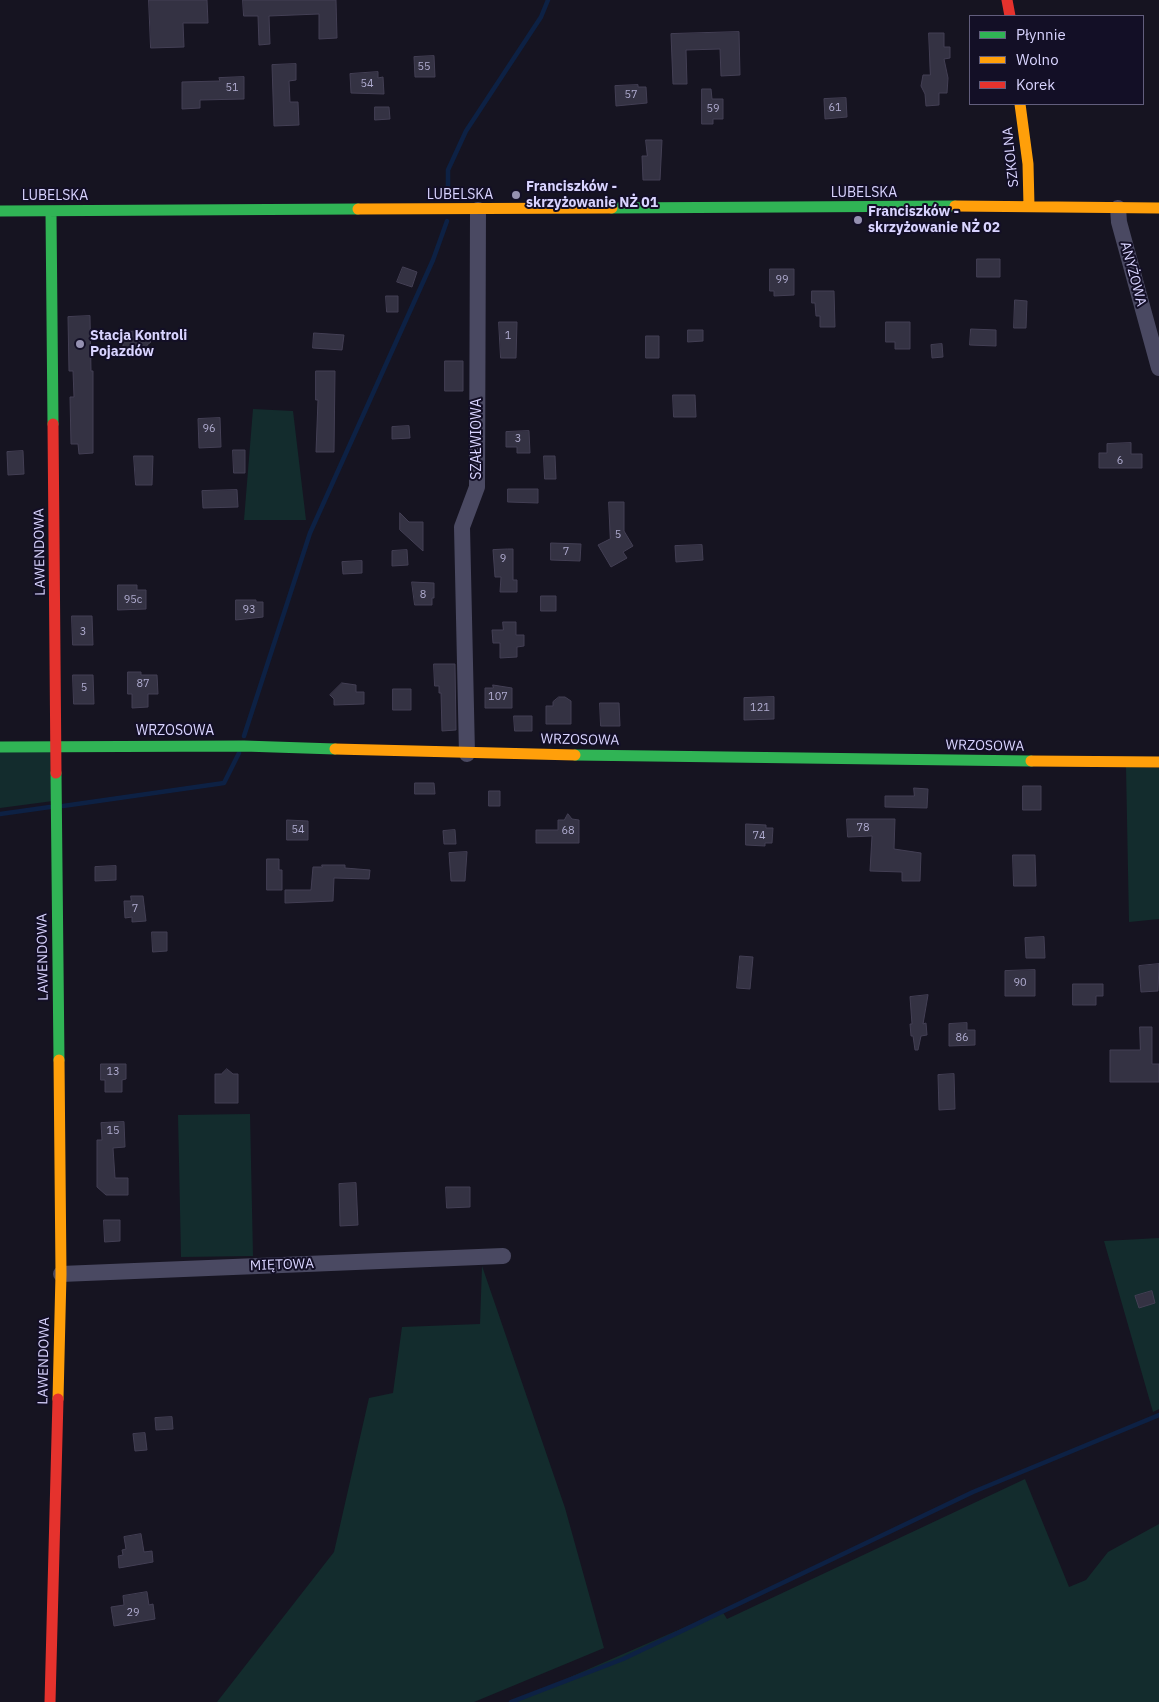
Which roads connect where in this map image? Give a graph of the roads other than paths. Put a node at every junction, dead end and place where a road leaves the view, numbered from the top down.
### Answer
1 (1007, 0) edge
2 (1010, 15) edge
3 (1020, 105) edge
4 (1029, 206) junction
5 (1118, 208) junction
6 (1159, 208) edge
7 (478, 210) junction
8 (0, 211) edge
9 (51, 212) junction
10 (1159, 368) edge
11 (0, 747) edge
12 (57, 747) junction
13 (468, 754) junction
14 (1159, 762) edge
15 (502, 1256) dead end
16 (61, 1274) junction
17 (50, 1702) edge

1 - 2 street
3 - 4 street, SZKOLNA
4 - 5 street, LUBELSKA
4 - 7 street, LUBELSKA
5 - 6 street, LUBELSKA
5 - 10 street, ANYŻOWA
7 - 9 street, LUBELSKA
7 - 13 street, SZAŁWIOWA
8 - 9 street, LUBELSKA
9 - 12 street, LAWENDOWA
11 - 12 street, WRZOSOWA
12 - 13 street, WRZOSOWA
12 - 16 street, LAWENDOWA
13 - 14 street, WRZOSOWA
15 - 16 street, MIĘTOWA
16 - 17 street, LAWENDOWA

